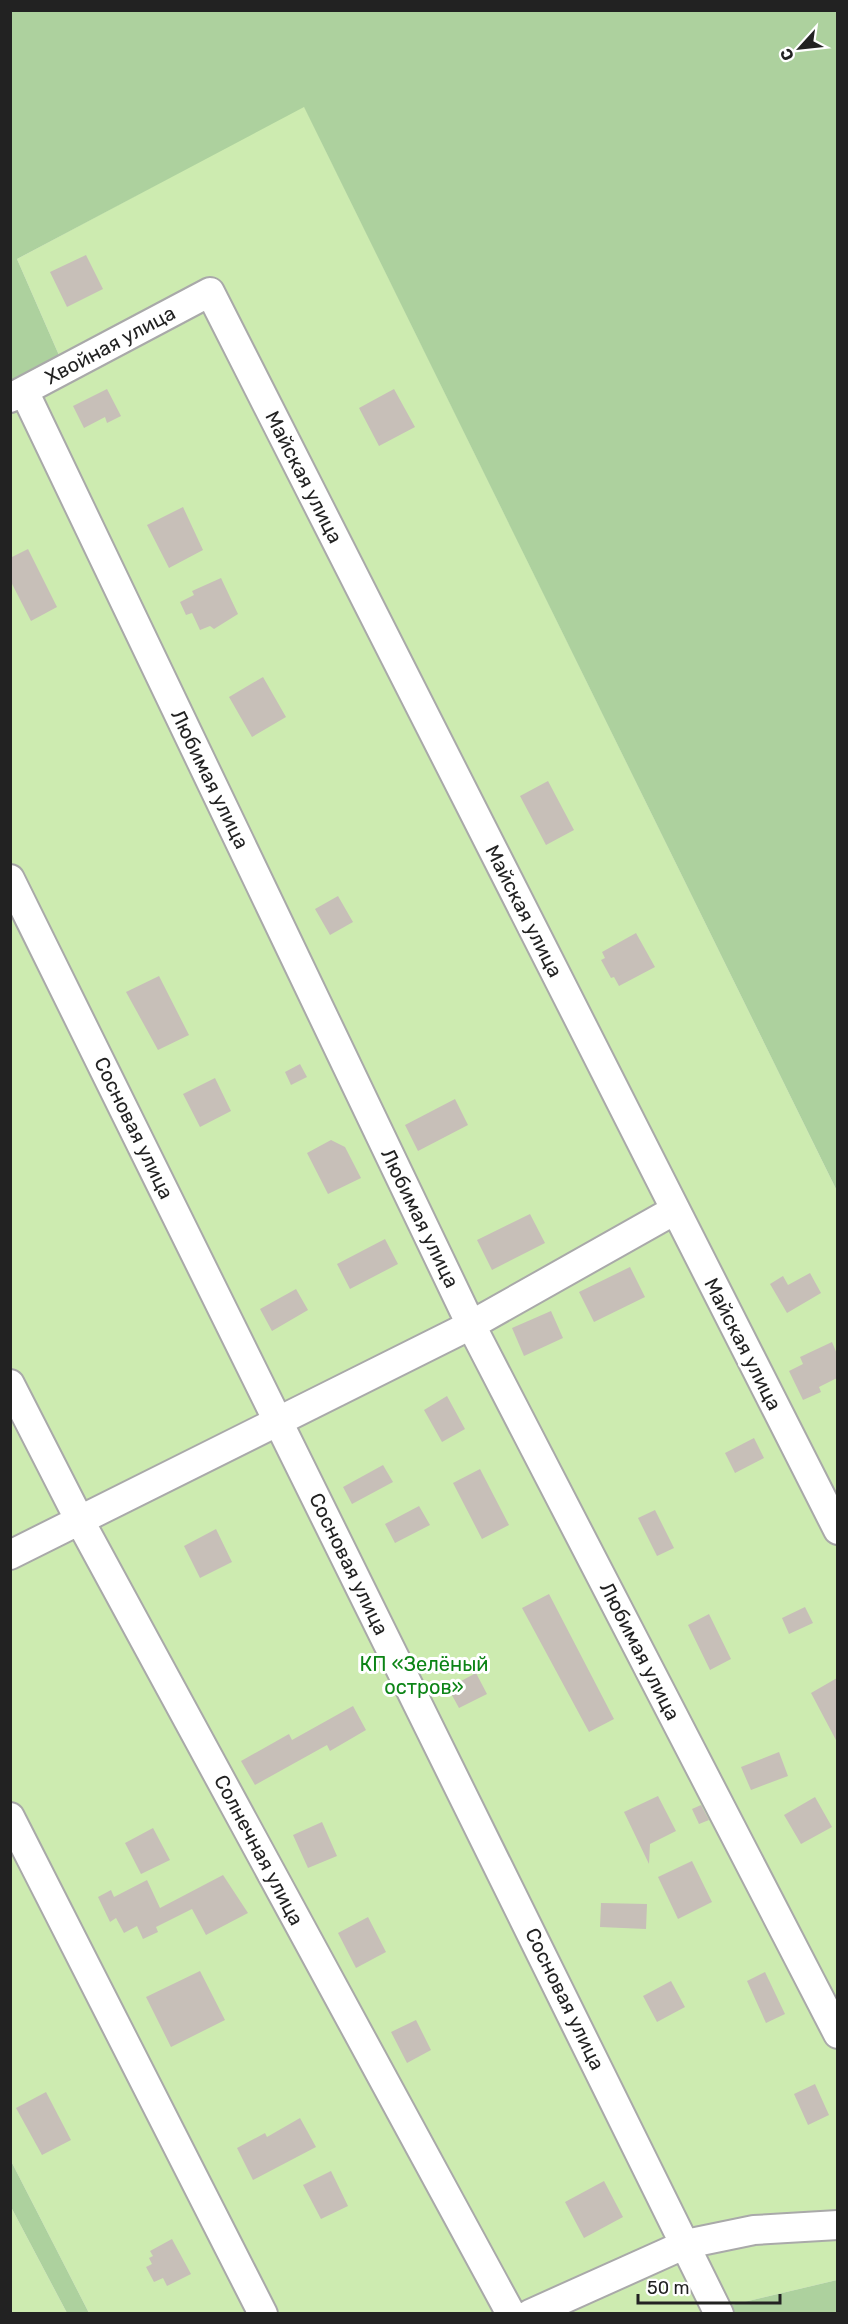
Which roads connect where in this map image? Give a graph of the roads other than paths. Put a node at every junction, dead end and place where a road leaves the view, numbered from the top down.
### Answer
1 (210, 292) joint
2 (17, 394) edge
3 (10, 879) edge
4 (675, 1210) junction
5 (471, 1325) junction
6 (10, 1384) edge
7 (279, 1422) junction
8 (80, 1521) junction
9 (837, 1530) edge
10 (10, 1555) edge
11 (10, 1817) edge
12 (837, 2034) edge
13 (837, 2224) edge
14 (686, 2244) junction
15 (264, 2313) edge
16 (511, 2313) edge
17 (530, 2313) edge
18 (719, 2313) edge

1 - 2 street, Хвойная улица
1 - 4 street, Майская улица
2 - 5 street, Любимая улица
3 - 7 street, Сосновая улица
4 - 5 street
4 - 9 street, Майская улица
5 - 7 street
5 - 12 street, Любимая улица
6 - 8 street, Солнечная улица
7 - 8 street
7 - 14 street, Сосновая улица
8 - 10 street
8 - 16 street, Солнечная улица
11 - 15 street
13 - 14 street
14 - 17 street
14 - 18 street, Сосновая улица

